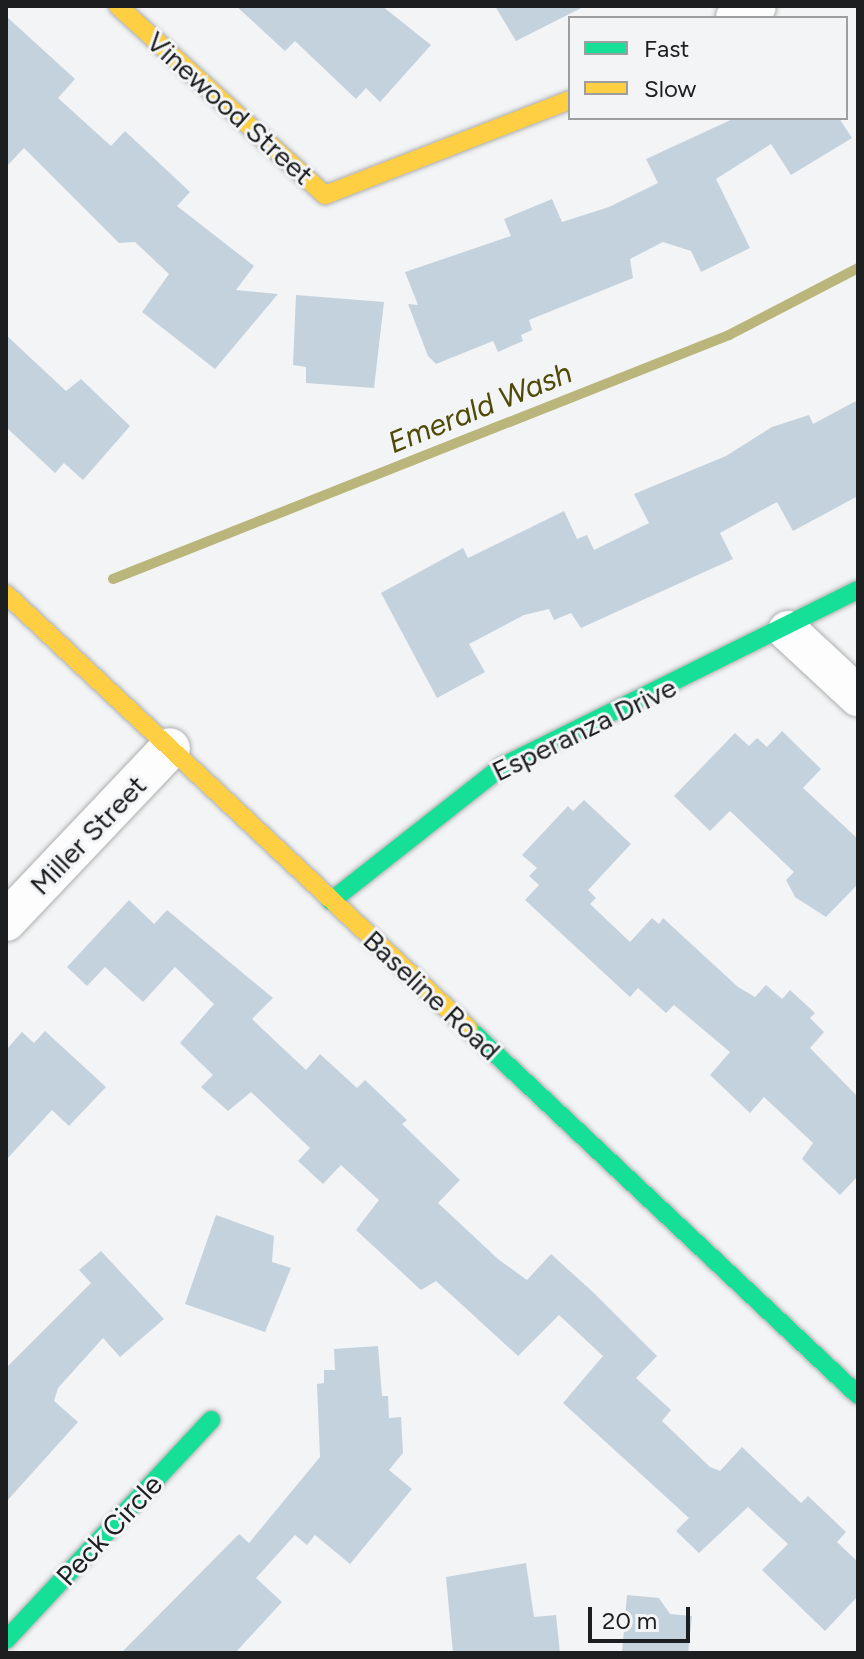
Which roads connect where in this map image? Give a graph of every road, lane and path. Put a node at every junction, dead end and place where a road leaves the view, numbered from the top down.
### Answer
1 (118, 6) edge
2 (568, 101) edge
3 (858, 590) edge
4 (6, 594) edge
5 (788, 631) junction
6 (858, 696) edge
7 (170, 748) junction
8 (331, 901) junction
9 (6, 921) edge
10 (858, 1395) edge
11 (211, 1420) dead end
12 (6, 1640) edge

1 - 2 main road, Vinewood Street
3 - 5 main road, Esperanza Drive
4 - 7 main road, Baseline Road
5 - 6 street
5 - 8 main road, Esperanza Drive
7 - 8 main road, Baseline Road
7 - 9 street, Miller Street
8 - 10 main road, Baseline Road
11 - 12 main road, Peck Circle

